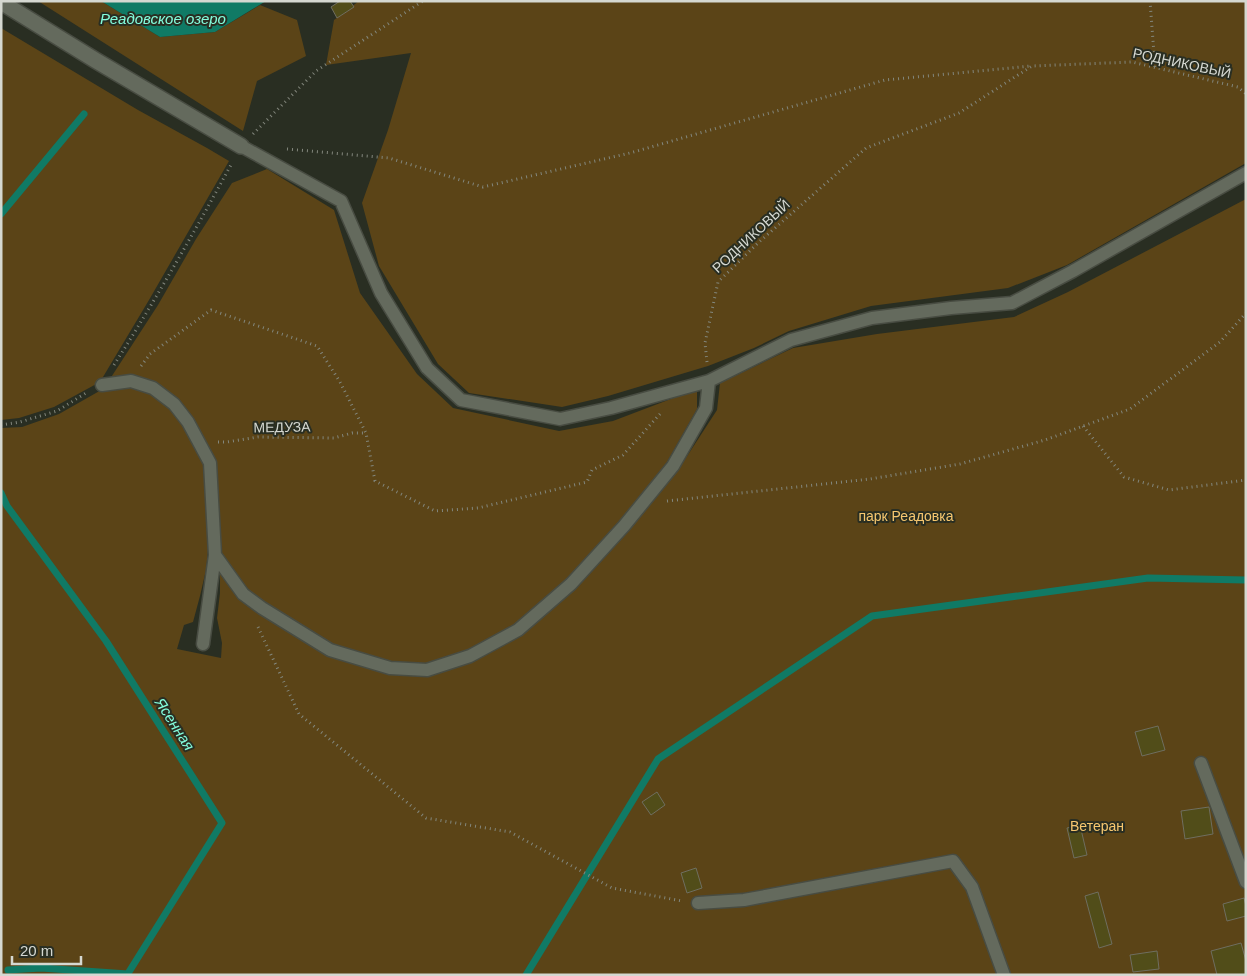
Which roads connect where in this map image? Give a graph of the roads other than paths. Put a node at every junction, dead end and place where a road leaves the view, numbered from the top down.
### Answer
1 (1, 2) edge
2 (241, 146) joint
3 (1246, 173) edge
4 (709, 381) junction
5 (102, 385) road end
6 (215, 556) junction
7 (203, 644) dead end
8 (1201, 764) dead end
9 (1246, 882) edge
10 (698, 903) road end
11 (1004, 975) edge

1 - 2 street
2 - 4 lane
3 - 4 lane
4 - 6 lane
5 - 6 lane
6 - 7 lane
8 - 9 lane
10 - 11 lane

